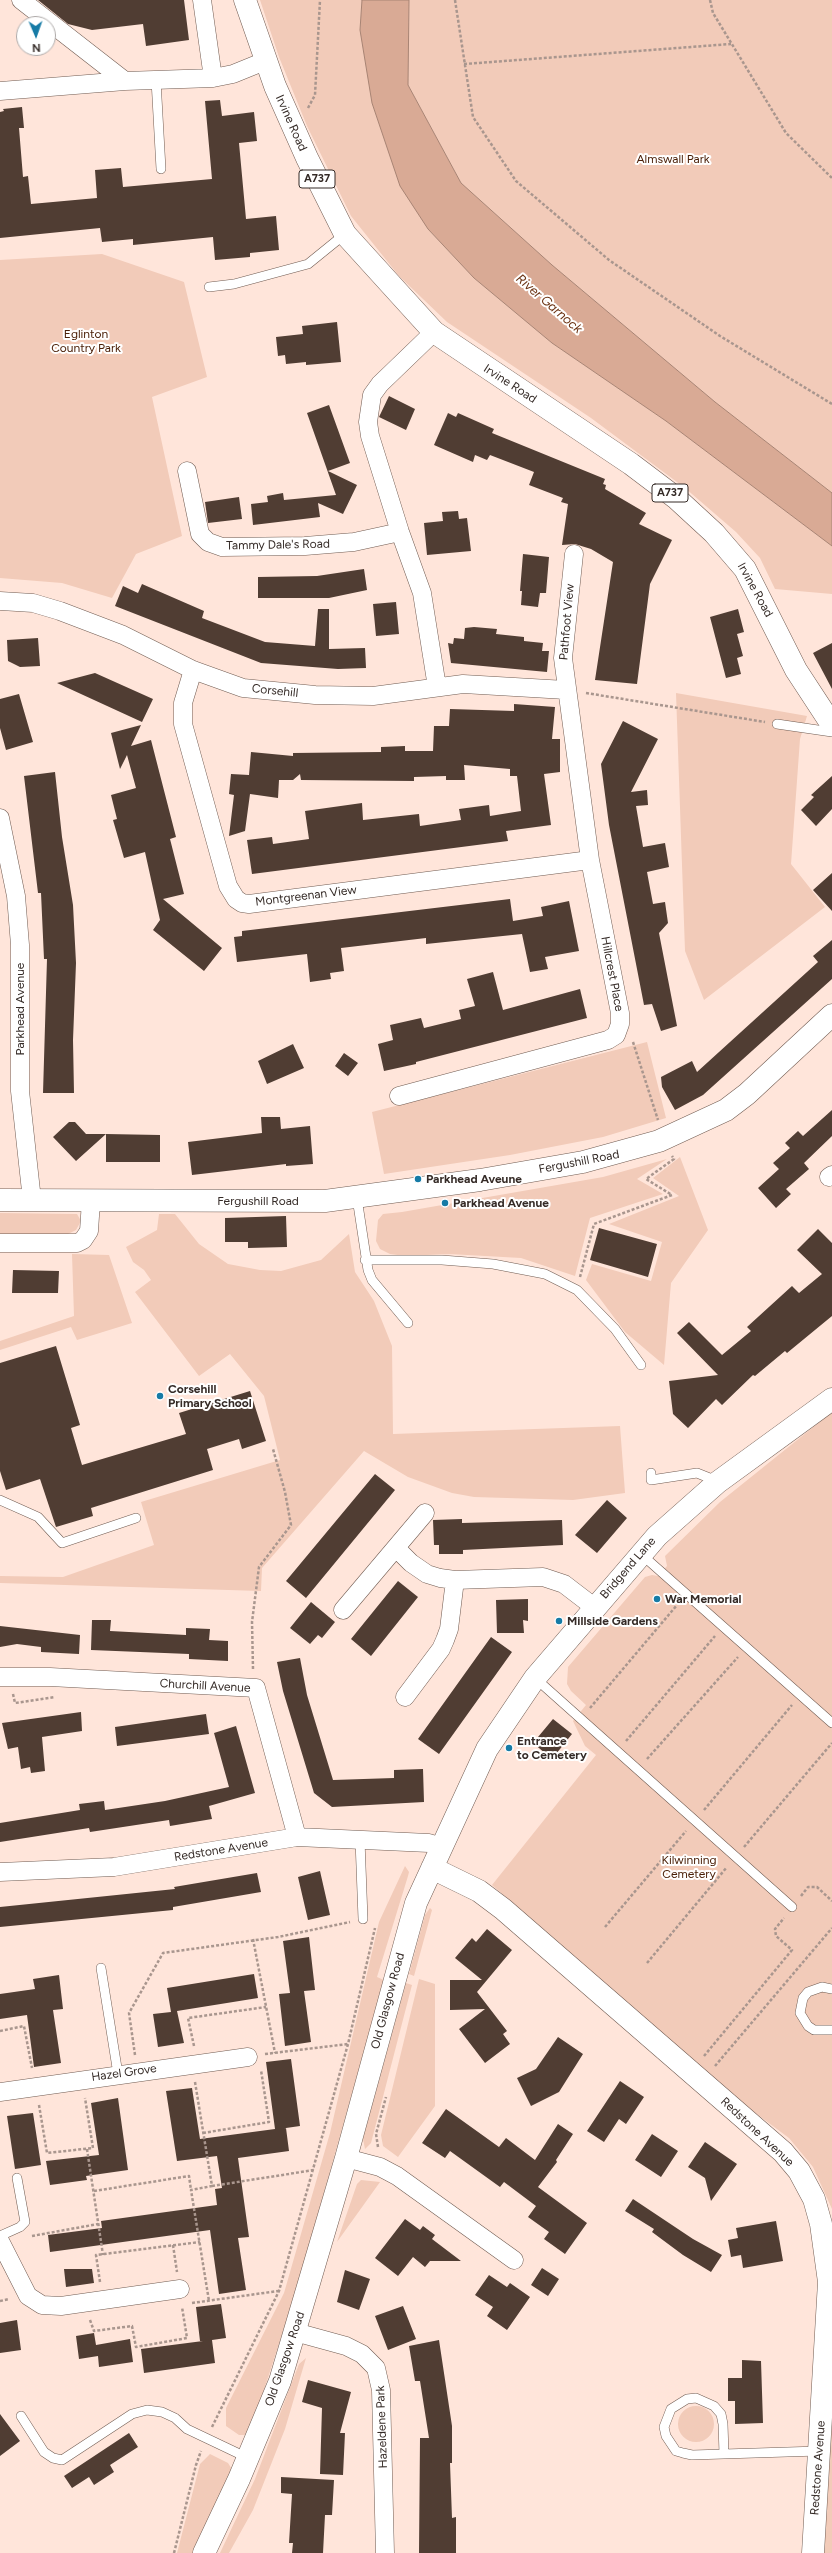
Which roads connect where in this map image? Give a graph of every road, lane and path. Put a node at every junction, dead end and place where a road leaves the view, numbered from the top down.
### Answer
1 (21, 0) edge
2 (202, 0) edge
3 (245, 0) edge
4 (320, 0) edge
5 (455, 0) edge
6 (710, 0) edge
7 (731, 44) junction
8 (265, 61) junction
9 (464, 64) junction
10 (213, 78) junction
11 (156, 80) junction
12 (125, 81) junction
13 (0, 91) edge
14 (290, 122) junction
15 (161, 169) dead end
16 (832, 178) edge
17 (345, 234) junction
18 (209, 287) dead end
19 (434, 332) junction
20 (832, 404) edge
21 (187, 471) dead end
22 (400, 532) junction
23 (574, 554) dead end
24 (0, 601) edge
25 (193, 670) junction
26 (436, 687) junction
27 (566, 690) junction
28 (777, 724) joint
29 (832, 724) edge
30 (832, 732) edge
31 (0, 818) edge
32 (590, 860) junction
33 (832, 1015) edge
34 (640, 1062) dead end
35 (399, 1096) dead end
36 (661, 1131) junction
37 (357, 1198) junction
38 (0, 1200) edge
39 (32, 1200) junction
40 (91, 1201) junction
41 (0, 1243) edge
42 (366, 1260) junction
43 (577, 1290) junction
44 (408, 1324) dead end
45 (641, 1365) dead end
46 (832, 1399) edge
47 (274, 1449) dead end
48 (651, 1473) dead end
49 (718, 1482) junction
50 (0, 1500) edge
51 (425, 1513) dead end
52 (136, 1518) dead end
53 (397, 1549) junction
54 (640, 1554) junction
55 (454, 1580) junction
56 (686, 1594) junction
57 (594, 1607) junction
58 (343, 1610) dead end
59 (723, 1626) junction
60 (747, 1648) junction
61 (0, 1677) edge
62 (535, 1678) junction
63 (256, 1688) junction
64 (405, 1697) dead end
65 (581, 1719) junction
66 (832, 1723) edge
67 (617, 1751) junction
68 (638, 1770) junction
69 (297, 1837) junction
70 (360, 1840) junction
71 (442, 1847) junction
72 (432, 1868) junction
73 (0, 1872) edge
74 (832, 1901) edge
75 (792, 1907) junction
76 (364, 1919) junction
77 (832, 1928) edge
78 (254, 1939) junction
79 (101, 1968) dead end
80 (832, 1989) edge
81 (266, 2007) junction
82 (832, 2030) edge
83 (0, 2031) edge
84 (348, 2044) junction
85 (275, 2053) junction
86 (254, 2056) junction
87 (703, 2057) dead end
88 (195, 2064) junction
89 (714, 2066) dead end
90 (138, 2071) junction
91 (118, 2074) junction
92 (82, 2079) junction
93 (36, 2086) junction
94 (0, 2092) edge
95 (386, 2096) dead end
96 (203, 2133) junction
97 (87, 2149) junction
98 (379, 2149) dead end
99 (346, 2158) junction
100 (314, 2170) junction
101 (17, 2178) dead end
102 (212, 2186) junction
103 (191, 2190) junction
104 (94, 2192) junction
105 (98, 2224) junction
106 (20, 2227) junction
107 (0, 2236) edge
108 (0, 2240) edge
109 (200, 2242) junction
110 (173, 2246) junction
111 (103, 2255) junction
112 (514, 2260) dead end
113 (180, 2289) joint
114 (279, 2291) junction
115 (103, 2300) junction
116 (209, 2301) junction
117 (82, 2303) junction
118 (296, 2332) junction
119 (21, 2416) dead end
120 (207, 2438) junction
121 (819, 2450) junction
122 (724, 2454) junction
123 (248, 2458) junction
124 (174, 2553) edge
125 (204, 2553) edge
126 (385, 2553) edge
127 (813, 2553) edge

1 - 12 street
2 - 10 street
3 - 8 main road, Irvine Road / A737
4 - 14 path
5 - 9 path
6 - 7 path
7 - 9 path
7 - 16 path
8 - 10 street
8 - 14 main road, Irvine Road / A737
9 - 20 path
10 - 11 street
11 - 12 street
11 - 15 lane
12 - 13 street
14 - 17 main road, Irvine Road / A737
17 - 18 lane
17 - 19 main road, Irvine Road / A737
19 - 22 street
19 - 29 main road, Irvine Road / A737
21 - 22 street, Tammy Dale's Road
22 - 26 street
23 - 27 street, Pathfoot View
24 - 25 street, Corsehill
25 - 26 street, Corsehill
25 - 32 street, Montgreenan View
26 - 27 street, Corsehill
27 - 28 path
27 - 32 street, Hillcrest Place
28 - 30 lane
31 - 39 street, Parkhead Avenue
32 - 35 street, Hillcrest Place
33 - 36 main road, Fergushill Road
34 - 36 path
36 - 37 main road, Fergushill Road
36 - 43 path
37 - 40 main road, Fergushill Road
37 - 42 lane
38 - 39 main road, Fergushill Road
39 - 40 main road, Fergushill Road
40 - 41 street
42 - 43 lane
42 - 44 lane
43 - 45 lane
46 - 49 main road, Bridgend Lane
47 - 63 path
48 - 49 lane
49 - 54 main road, Bridgend Lane
50 - 52 lane
51 - 53 street
53 - 55 street
53 - 58 street
54 - 56 lane
54 - 57 main road, Bridgend Lane
55 - 57 street
55 - 64 street
56 - 59 lane
56 - 65 path
57 - 62 main road, Bridgend Lane
59 - 60 lane
59 - 67 path
60 - 66 lane
60 - 68 path
61 - 63 street, Churchill Avenue
62 - 65 lane
62 - 71 main road, Bridgend Lane
63 - 69 street, Churchill Avenue
65 - 67 lane
67 - 68 lane
68 - 75 lane
69 - 70 street, Redstone Avenue
69 - 73 street, Redstone Avenue
70 - 71 street, Redstone Avenue
70 - 76 lane
71 - 72 main road, Old Glasgow Road
72 - 99 main road, Old Glasgow Road
72 - 121 main road, Redstone Avenue
74 - 75 path
75 - 87 path
76 - 78 path
76 - 84 path
77 - 89 path
78 - 81 path
78 - 90 path
79 - 91 lane
80 - 82 lane
81 - 85 path
81 - 88 path
83 - 93 path
84 - 85 path
84 - 100 path
85 - 86 path
86 - 88 street, Hazel Grove
86 - 96 path
88 - 90 street, Hazel Grove
88 - 96 path
90 - 91 street, Hazel Grove
91 - 92 street, Hazel Grove
92 - 93 street, Hazel Grove
92 - 97 path
93 - 94 street, Hazel Grove
93 - 97 path
95 - 98 path
96 - 102 path
97 - 104 path
99 - 112 street
99 - 118 main road, Old Glasgow Road
100 - 102 path
100 - 114 path
101 - 106 lane
102 - 103 path
103 - 104 path
103 - 109 path
104 - 105 path
105 - 106 path
105 - 111 path
106 - 107 lane
108 - 117 street
109 - 110 path
109 - 116 path
110 - 111 path
110 - 113 path
111 - 115 path
113 - 115 street
114 - 116 path
114 - 120 path
115 - 117 street
116 - 117 path
118 - 123 main road, Old Glasgow Road
118 - 126 street, Hazeldene Park
119 - 120 lane
120 - 123 lane
120 - 124 path
121 - 122 lane
121 - 127 main road, Redstone Avenue
122 - 122 lane
123 - 125 main road, Old Glasgow Road

